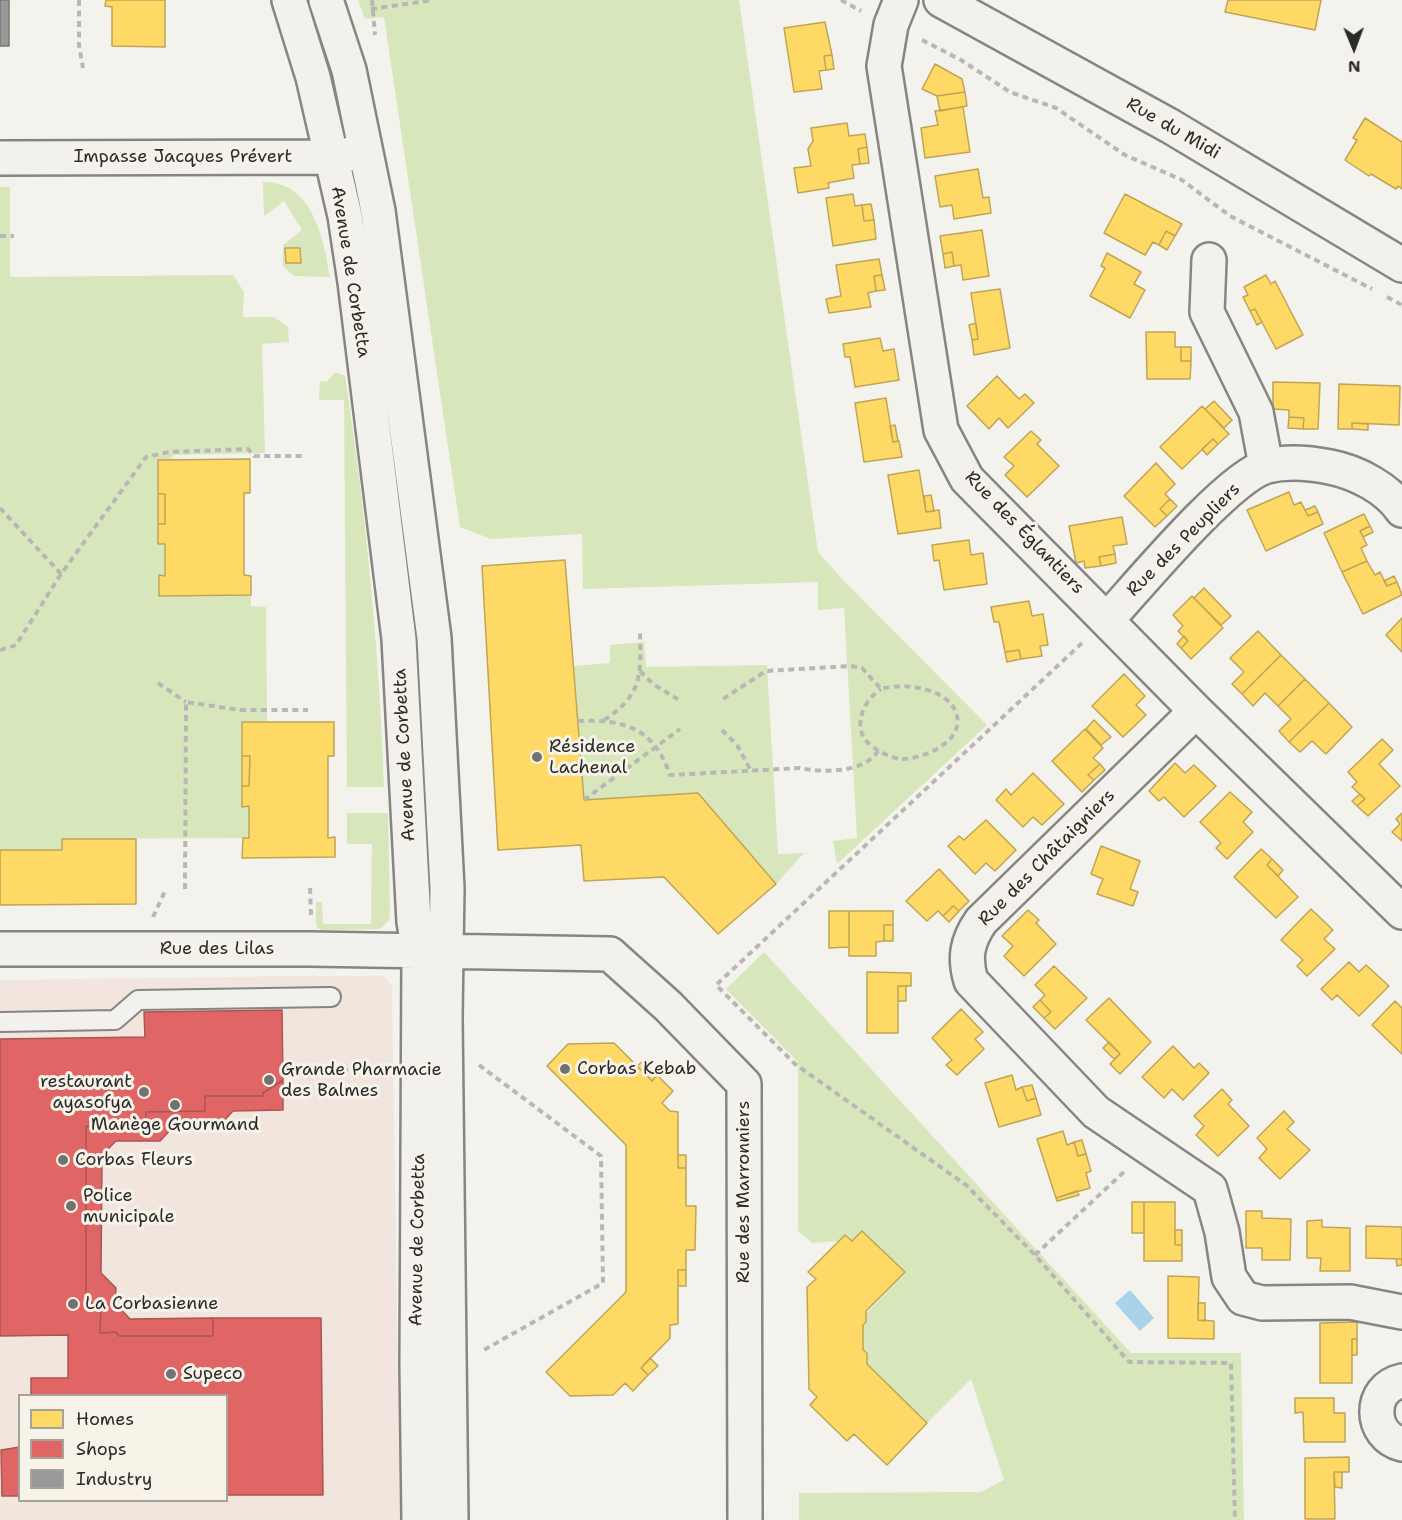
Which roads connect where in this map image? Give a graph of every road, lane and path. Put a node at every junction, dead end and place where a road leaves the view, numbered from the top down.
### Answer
1 (79, 0) edge
2 (289, 0) edge
3 (327, 0) edge
4 (433, 0) edge
5 (841, 0) edge
6 (941, 0) edge
7 (371, 9) dead end
8 (896, 12) edge
9 (83, 68) dead end
10 (365, 151) junction
11 (331, 157) junction
12 (0, 158) edge
13 (0, 236) edge
14 (14, 236) dead end
15 (1209, 260) dead end
16 (1402, 265) edge
17 (1402, 305) edge
18 (306, 456) dead end
19 (1266, 466) junction
20 (0, 508) edge
21 (1402, 510) edge
22 (62, 574) junction
23 (1107, 620) junction
24 (640, 631) dead end
25 (0, 650) edge
26 (640, 671) junction
27 (158, 683) dead end
28 (881, 689) junction
29 (723, 699) dead end
30 (679, 700) dead end
31 (186, 702) junction
32 (308, 710) dead end
33 (1196, 711) junction
34 (603, 720) junction
35 (578, 721) dead end
36 (680, 729) dead end
37 (722, 730) dead end
38 (656, 747) junction
39 (878, 751) junction
40 (751, 771) junction
41 (584, 800) dead end
42 (310, 888) dead end
43 (166, 889) dead end
44 (185, 889) dead end
45 (1402, 912) edge
46 (311, 920) dead end
47 (151, 923) dead end
48 (0, 949) edge
49 (433, 951) junction
50 (331, 998) dead end
51 (0, 1022) edge
52 (478, 1065) dead end
53 (342, 1070) dead end
54 (388, 1071) dead end
55 (1151, 1147) junction
56 (1035, 1255) junction
57 (1402, 1312) edge
58 (479, 1353) dead end
59 (1402, 1381) edge
60 (1402, 1444) edge
61 (419, 1520) edge
62 (451, 1520) edge
63 (745, 1520) edge
64 (1235, 1520) edge

1 - 9 path
2 - 11 street, Avenue de Corbetta
3 - 10 street, Avenue de Corbetta
4 - 7 path
5 - 8 path
6 - 16 street, Rue du Midi
8 - 17 path
8 - 23 street, Rue des Églantiers
10 - 11 street, Impasse Jacques Prévert
10 - 49 street, Avenue de Corbetta
11 - 12 street, Impasse Jacques Prévert
11 - 49 street, Avenue de Corbetta
13 - 14 path
15 - 19 street
18 - 22 path
19 - 21 street, Rue des Peupliers
19 - 23 street, Rue des Peupliers
20 - 22 path
22 - 25 path
23 - 33 street, Rue des Églantiers
23 - 56 path
24 - 26 path
26 - 30 path
26 - 34 path
27 - 31 path
28 - 29 path
28 - 39 path
28 - 39 path
31 - 32 path
31 - 44 path
33 - 45 street, Rue des Églantiers
33 - 55 street, Rue des Châtaigniers
34 - 35 path
34 - 38 path
36 - 38 path
37 - 40 path
38 - 40 path
38 - 41 path
39 - 40 path
42 - 46 path
43 - 47 path
48 - 49 street, Rue des Lilas
49 - 61 street, Avenue de Corbetta
49 - 62 street, Avenue de Corbetta
49 - 63 street, Rue des Marronniers
50 - 51 lane
52 - 58 path
53 - 54 path
55 - 56 path
55 - 57 street, Rue des Châtaigniers
56 - 64 path
59 - 60 street

